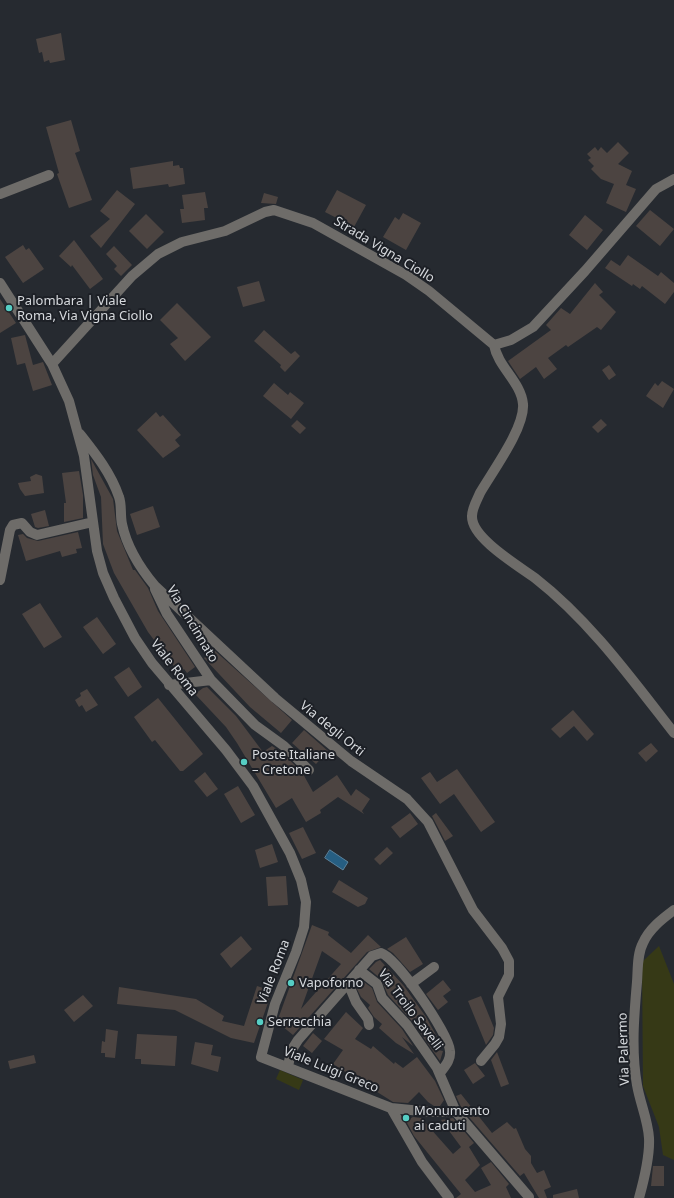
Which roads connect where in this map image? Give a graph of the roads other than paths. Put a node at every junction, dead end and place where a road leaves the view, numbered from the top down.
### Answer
1 (49, 175) dead end
2 (674, 179) edge
3 (0, 194) edge
4 (0, 283) edge
5 (494, 346) junction
6 (52, 364) junction
7 (78, 430) junction
8 (94, 522) junction
9 (0, 580) edge
10 (152, 582) junction
11 (211, 680) junction
12 (169, 685) junction
13 (674, 733) edge
14 (309, 770) dead end
15 (674, 910) edge
16 (434, 967) dead end
17 (360, 970) junction
18 (411, 984) junction
19 (351, 990) dead end
20 (369, 1025) dead end
21 (261, 1057) joint
22 (481, 1061) dead end
23 (288, 1067) junction
24 (440, 1073) junction
25 (390, 1108) junction
26 (456, 1112) junction
27 (529, 1197) edge
28 (449, 1198) edge
29 (639, 1198) edge

1 - 3 street
2 - 5 street
4 - 6 street, Viale Roma
5 - 6 street, Strada Vigna Ciollo
5 - 13 street
6 - 7 street, Viale Roma
7 - 8 street, Viale Roma
7 - 10 street, Via degli Orti
8 - 9 street
8 - 12 street, Viale Roma
10 - 11 street, Via Cincinnato
10 - 22 street, Via degli Orti
11 - 12 street, Via Cincinnato
11 - 14 street, Via Cincinnato
12 - 21 street, Viale Roma
15 - 29 street, Via Palermo
16 - 18 street
17 - 18 street
17 - 23 street
17 - 24 street, Via Troilo Savelli
18 - 24 street
19 - 20 street
21 - 23 street, Viale Luigi Greco
23 - 25 street, Viale Luigi Greco
24 - 26 street, Via Troilo Savelli
25 - 26 street, Viale Luigi Greco
25 - 28 street
26 - 27 street, Via Troilo Savelli

